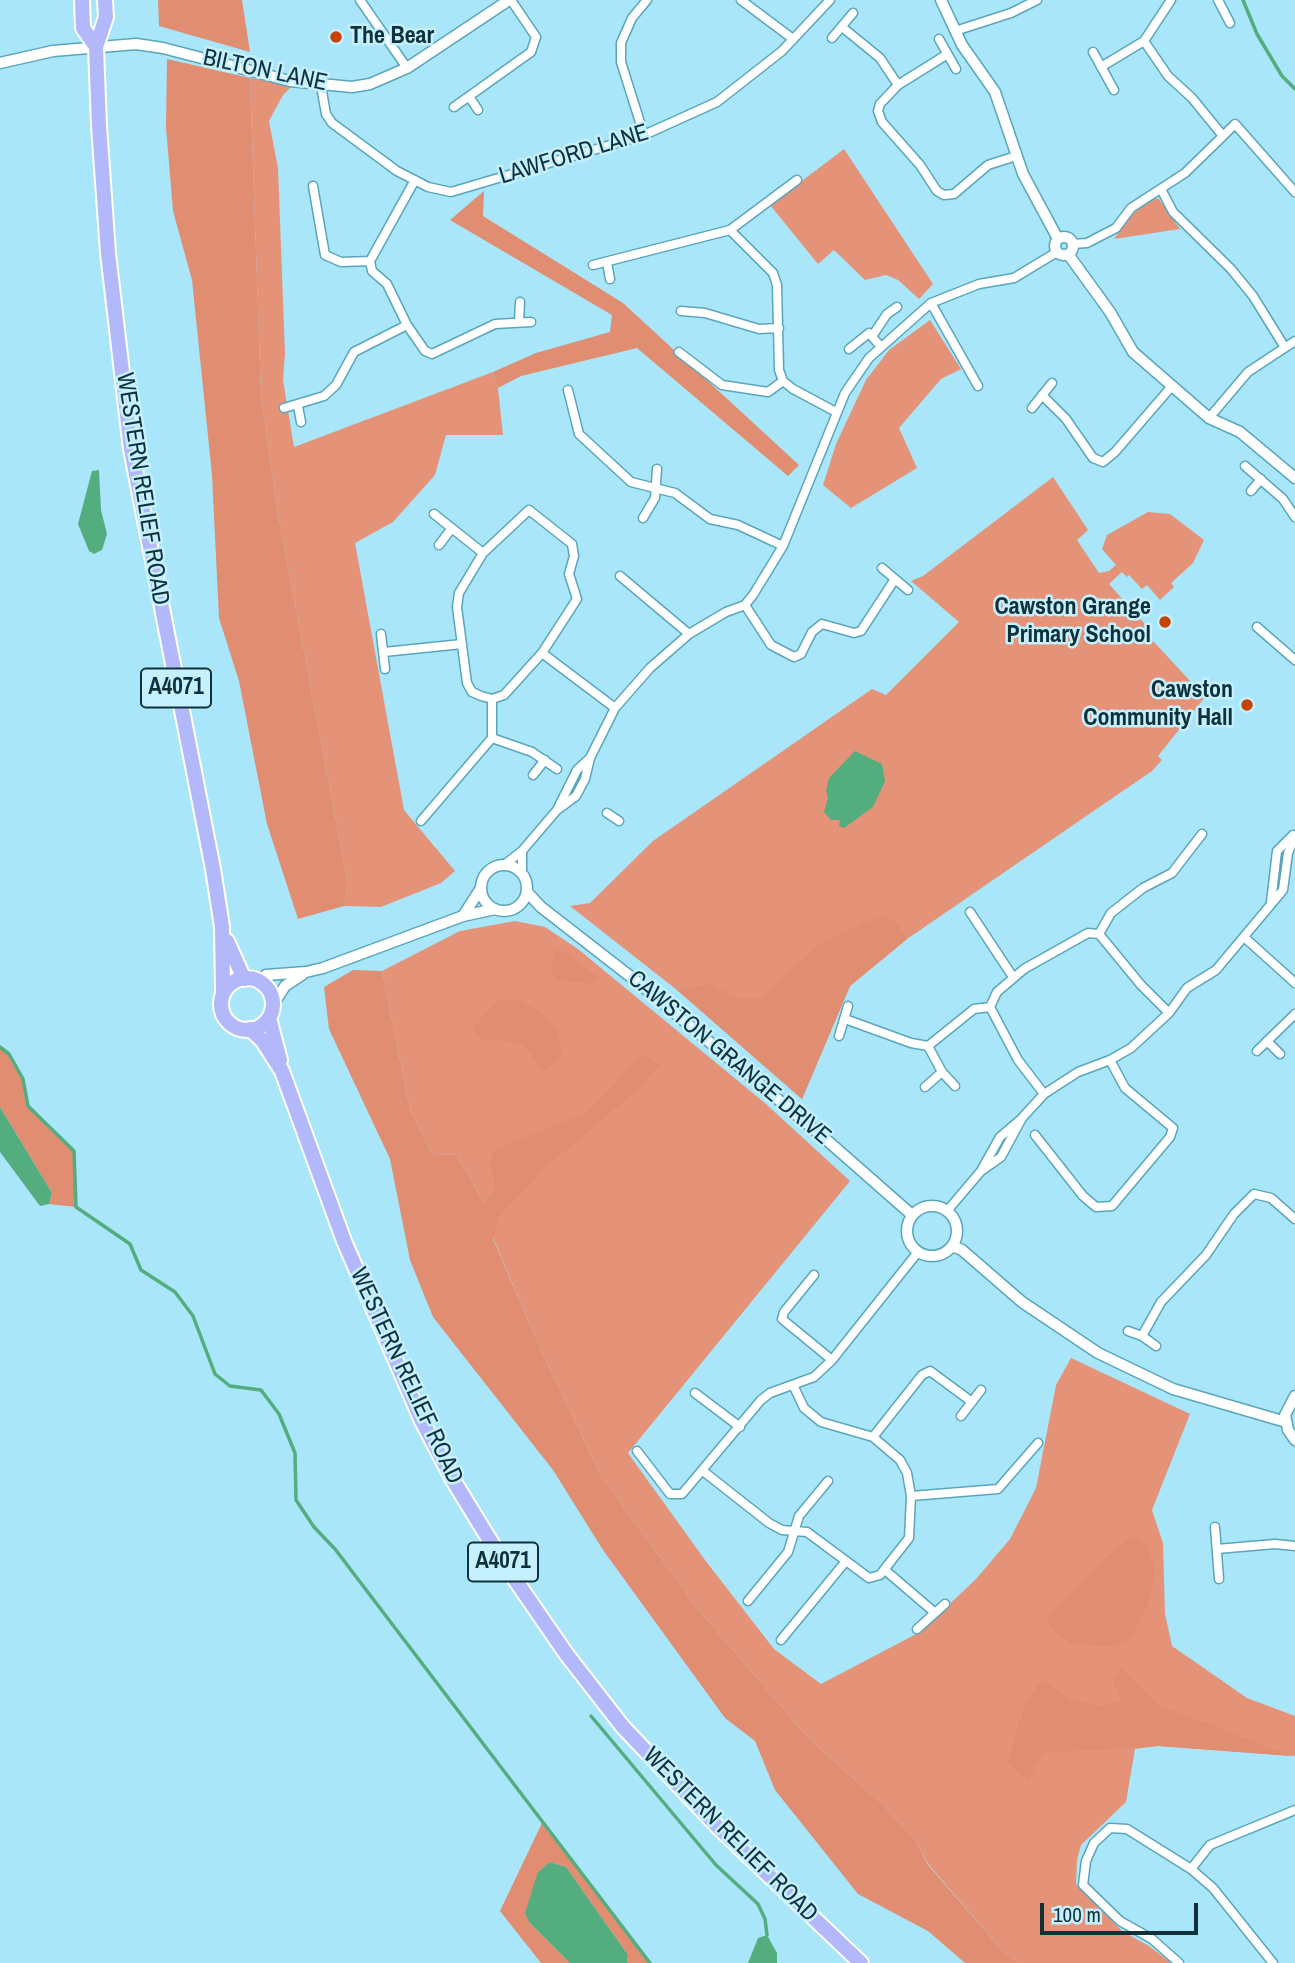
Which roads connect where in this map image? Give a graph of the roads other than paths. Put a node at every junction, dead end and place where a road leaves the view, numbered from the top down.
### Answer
1 (82, 0) edge
2 (105, 0) edge
3 (360, 0) edge
4 (510, 0) edge
5 (647, 0) edge
6 (741, 0) edge
7 (830, 0) edge
8 (941, 0) edge
9 (1037, 0) edge
10 (1171, 0) edge
11 (1218, 0) edge
12 (853, 13) dead end
13 (1230, 23) dead end
14 (842, 27) junction
15 (955, 31) junction
16 (832, 38) dead end
17 (793, 39) junction
18 (939, 39) dead end
19 (1144, 41) junction
20 (96, 47) junction
21 (1093, 52) dead end
22 (946, 55) junction
23 (0, 62) edge
24 (1101, 67) junction
25 (407, 68) junction
26 (956, 69) dead end
27 (898, 85) junction
28 (321, 86) junction
29 (1114, 90) dead end
30 (470, 98) junction
31 (454, 107) dead end
32 (478, 110) dead end
33 (644, 135) junction
34 (1223, 136) junction
35 (1016, 156) junction
36 (415, 180) junction
37 (797, 180) dead end
38 (313, 186) dead end
39 (1161, 190) junction
40 (1295, 192) edge
41 (730, 230) junction
42 (1066, 250) junction
43 (370, 261) junction
44 (607, 262) junction
45 (593, 265) dead end
46 (610, 279) dead end
47 (520, 302) dead end
48 (931, 303) junction
49 (897, 307) dead end
50 (681, 310) dead end
51 (519, 322) junction
52 (531, 322) dead end
53 (407, 325) junction
54 (779, 328) junction
55 (873, 335) junction
56 (1295, 341) edge
57 (1284, 346) junction
58 (881, 347) junction
59 (849, 349) dead end
60 (679, 352) dead end
61 (783, 381) junction
62 (1052, 383) dead end
63 (978, 386) dead end
64 (1172, 386) junction
65 (568, 390) dead end
66 (1042, 395) junction
67 (298, 406) junction
68 (284, 408) dead end
69 (1032, 408) dead end
70 (836, 412) junction
71 (1209, 418) junction
72 (301, 422) dead end
73 (1245, 466) dead end
74 (657, 469) dead end
75 (1295, 478) edge
76 (1261, 479) junction
77 (655, 489) junction
78 (1251, 491) dead end
79 (434, 514) dead end
80 (1295, 517) edge
81 (643, 518) dead end
82 (452, 528) junction
83 (439, 545) dead end
84 (783, 546) junction
85 (483, 553) junction
86 (882, 568) dead end
87 (620, 576) dead end
88 (895, 579) junction
89 (908, 590) dead end
90 (745, 605) junction
91 (1256, 627) dead end
92 (381, 634) dead end
93 (689, 634) junction
94 (461, 644) junction
95 (384, 652) junction
96 (542, 653) junction
97 (1295, 660) edge
98 (386, 669) dead end
99 (492, 699) junction
100 (615, 708) junction
101 (492, 738) junction
102 (545, 760) junction
103 (557, 769) dead end
104 (533, 775) dead end
105 (607, 813) dead end
106 (421, 821) dead end
107 (619, 821) dead end
108 (1202, 834) dead end
109 (1295, 835) edge
110 (522, 851) junction
111 (504, 865) junction
112 (522, 873) junction
113 (481, 888) junction
114 (527, 892) junction
115 (541, 907) junction
116 (515, 908) junction
117 (495, 909) junction
118 (970, 912) dead end
119 (463, 916) junction
120 (222, 927) junction
121 (1099, 934) junction
122 (1244, 937) junction
123 (306, 972) junction
124 (1013, 977) junction
125 (244, 979) junction
126 (259, 981) junction
127 (1295, 983) edge
128 (223, 991) junction
129 (274, 1003) junction
130 (848, 1006) dead end
131 (990, 1007) junction
132 (1169, 1013) junction
133 (1295, 1013) edge
134 (269, 1018) junction
135 (845, 1019) junction
136 (250, 1029) junction
137 (839, 1036) dead end
138 (1267, 1041) junction
139 (929, 1046) junction
140 (1257, 1051) dead end
141 (1280, 1054) dead end
142 (1110, 1060) junction
143 (282, 1070) junction
144 (942, 1072) junction
145 (956, 1086) dead end
146 (925, 1087) dead end
147 (1044, 1094) junction
148 (1035, 1135) dead end
149 (947, 1210) junction
150 (912, 1215) junction
151 (1295, 1219) edge
152 (952, 1245) junction
153 (918, 1252) junction
154 (814, 1275) dead end
155 (1128, 1331) dead end
156 (1142, 1336) junction
157 (1156, 1346) dead end
158 (832, 1360) junction
159 (794, 1387) junction
160 (981, 1390) dead end
161 (695, 1393) dead end
162 (1295, 1396) edge
163 (972, 1402) junction
164 (961, 1416) dead end
165 (1286, 1422) junction
166 (740, 1427) junction
167 (873, 1437) junction
168 (1295, 1440) edge
169 (1038, 1443) dead end
170 (637, 1451) dead end
171 (703, 1471) junction
172 (828, 1481) dead end
173 (911, 1496) junction
174 (1215, 1527) dead end
175 (794, 1531) junction
176 (1295, 1546) edge
177 (1217, 1549) junction
178 (846, 1561) junction
179 (885, 1570) junction
180 (1219, 1580) dead end
181 (748, 1601) dead end
182 (945, 1604) dead end
183 (934, 1612) junction
184 (917, 1629) dead end
185 (780, 1640) dead end
186 (1295, 1810) edge
187 (1191, 1868) junction
188 (861, 1963) edge
189 (1179, 1963) edge
190 (1273, 1963) edge

1 - 20 highway, WESTERN RELIEF ROAD / A4071
2 - 20 highway, WESTERN RELIEF ROAD / A4071
3 - 25 street
4 - 25 street, BILTON LANE
4 - 30 street
5 - 33 street
6 - 17 street
7 - 17 street, LAWFORD LANE
8 - 15 street
9 - 15 street
10 - 19 street
11 - 13 street
12 - 14 street
14 - 16 street
14 - 27 street
15 - 35 street
17 - 33 street, LAWFORD LANE
18 - 22 street
19 - 24 street
19 - 34 street
20 - 23 street, BILTON LANE
20 - 28 street, BILTON LANE
20 - 120 highway, WESTERN RELIEF ROAD / A4071
21 - 24 street
22 - 26 street
22 - 27 street
24 - 29 street
25 - 28 street, BILTON LANE
27 - 35 street
28 - 36 street, LAWFORD LANE
30 - 31 street
30 - 32 street
33 - 36 street, LAWFORD LANE
34 - 39 street
34 - 40 street
35 - 42 street
36 - 43 street
37 - 41 street
38 - 43 street
39 - 42 street
39 - 57 street
41 - 44 street
41 - 54 street
42 - 48 street
42 - 64 street
43 - 53 street
44 - 45 street
44 - 46 street
47 - 51 street
48 - 58 street
48 - 63 street
49 - 55 street
50 - 54 street
51 - 52 street
51 - 53 street
53 - 67 street
54 - 61 street
55 - 58 street
55 - 59 street
56 - 57 street
57 - 71 street
58 - 70 street
60 - 61 street
61 - 70 street
62 - 66 street
64 - 66 street
64 - 71 street
65 - 77 street
66 - 69 street
67 - 68 street
67 - 72 street
70 - 84 street
71 - 75 street
73 - 76 street
74 - 77 street
76 - 78 street
76 - 80 street
77 - 81 street
77 - 84 street
79 - 82 street
82 - 83 street
82 - 85 street
84 - 90 street
85 - 94 street
85 - 96 street
86 - 88 street
87 - 93 street
88 - 89 street
88 - 90 street
90 - 93 street
91 - 97 street
92 - 95 street
93 - 100 street
94 - 95 street
94 - 99 street
95 - 98 street
96 - 99 street
96 - 100 street
99 - 101 street
100 - 110 street
101 - 102 street
101 - 106 street
102 - 103 street
102 - 104 street
105 - 107 street
108 - 121 street
109 - 122 street
110 - 111 street
110 - 112 street
111 - 112 street
111 - 113 street
112 - 114 street
113 - 117 street
113 - 119 street
114 - 115 street, CAWSTON GRANGE DRIVE
114 - 116 street
115 - 116 street
115 - 150 street, CAWSTON GRANGE DRIVE
116 - 117 street
117 - 119 street
118 - 124 street
119 - 123 street
120 - 125 highway, WESTERN RELIEF ROAD / A4071
120 - 128 highway, WESTERN RELIEF ROAD / A4071
121 - 124 street
121 - 132 street
122 - 127 street
122 - 132 street
123 - 126 street
123 - 129 street
124 - 131 street
125 - 126 highway
125 - 128 highway
126 - 129 highway
128 - 136 highway, A4071
129 - 134 highway
130 - 135 street
131 - 139 street
131 - 147 street
132 - 142 street
133 - 138 street
134 - 136 highway
134 - 143 highway, WESTERN RELIEF ROAD / A4071
135 - 137 street
135 - 139 street
136 - 143 highway, WESTERN RELIEF ROAD / A4071
138 - 140 street
138 - 141 street
139 - 144 street
142 - 147 street
142 - 148 street
143 - 188 highway, WESTERN RELIEF ROAD / A4071
144 - 145 street
144 - 146 street
147 - 149 street
149 - 150 street
149 - 152 street
150 - 153 street
151 - 156 street
152 - 153 street
152 - 165 street
153 - 158 street
154 - 158 street
155 - 156 street
156 - 157 street
158 - 159 street
159 - 166 street
159 - 167 street
160 - 163 street
161 - 166 street
162 - 165 street
163 - 164 street
163 - 167 street
165 - 168 street
166 - 171 street
167 - 173 street
169 - 173 street
170 - 171 street
171 - 175 street
172 - 175 street
173 - 179 street
174 - 177 street
175 - 178 street
175 - 181 street
176 - 177 street
177 - 180 street
178 - 179 street
178 - 185 street
179 - 183 street
182 - 183 street
183 - 184 street
186 - 187 street
187 - 189 street
187 - 190 street

